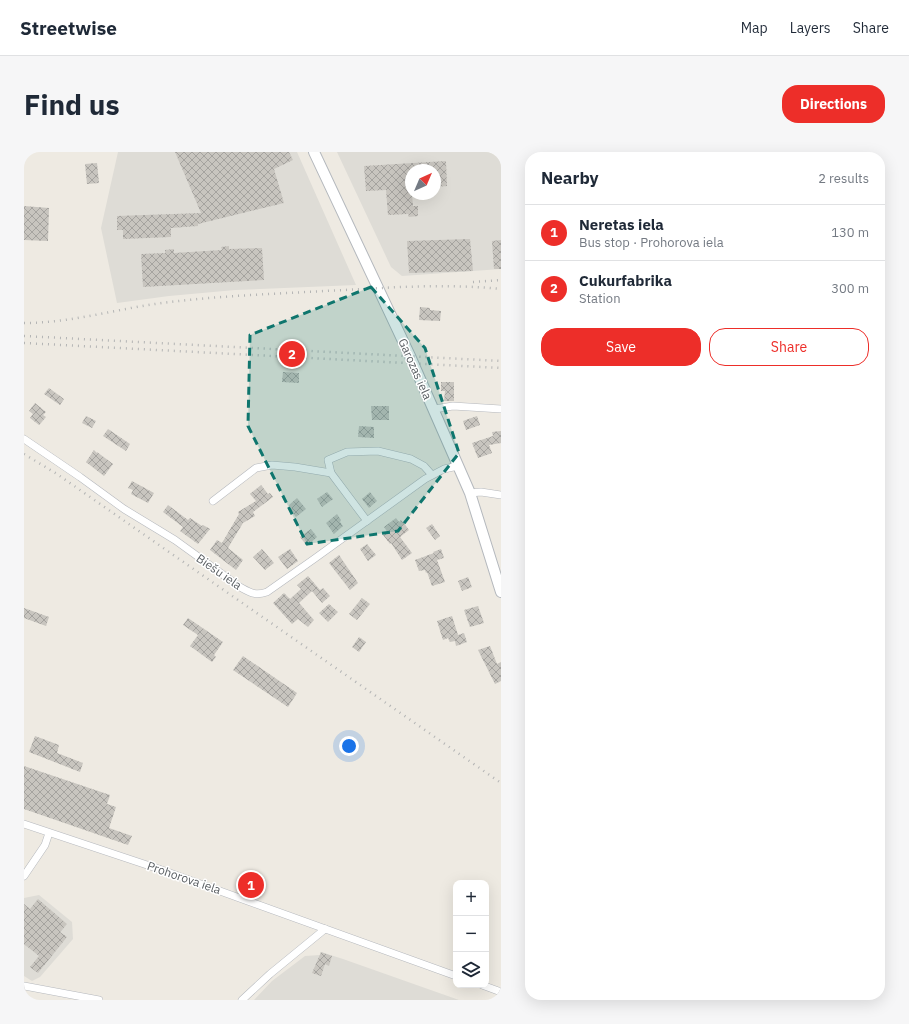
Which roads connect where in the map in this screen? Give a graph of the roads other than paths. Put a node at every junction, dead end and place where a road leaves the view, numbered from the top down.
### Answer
1 (314, 152) edge
2 (434, 409) junction
3 (501, 409) edge
4 (24, 439) edge
5 (458, 466) junction
6 (331, 473) junction
7 (432, 475) junction
8 (470, 493) junction
9 (501, 495) edge
10 (213, 501) dead end
11 (367, 521) junction
12 (501, 592) edge
13 (24, 824) edge
14 (49, 833) junction
15 (24, 876) edge
16 (325, 929) junction
17 (453, 975) edge
18 (24, 986) edge
19 (489, 988) edge
20 (501, 992) edge
21 (100, 1000) edge
22 (242, 1000) edge

1 - 2 main road, Garozas iela
2 - 3 street
2 - 5 main road, Garozas iela
4 - 11 street, Biešu iela
5 - 7 street, Biešu iela
5 - 8 main road, Garozas iela
6 - 7 street
6 - 10 street
6 - 11 street
7 - 11 street, Biešu iela
8 - 9 street
8 - 12 main road, Garozas iela
13 - 14 street, Prohorova iela
14 - 15 street
14 - 16 street, Prohorova iela
16 - 17 street, Prohorova iela
16 - 22 street
18 - 21 street
19 - 20 street

